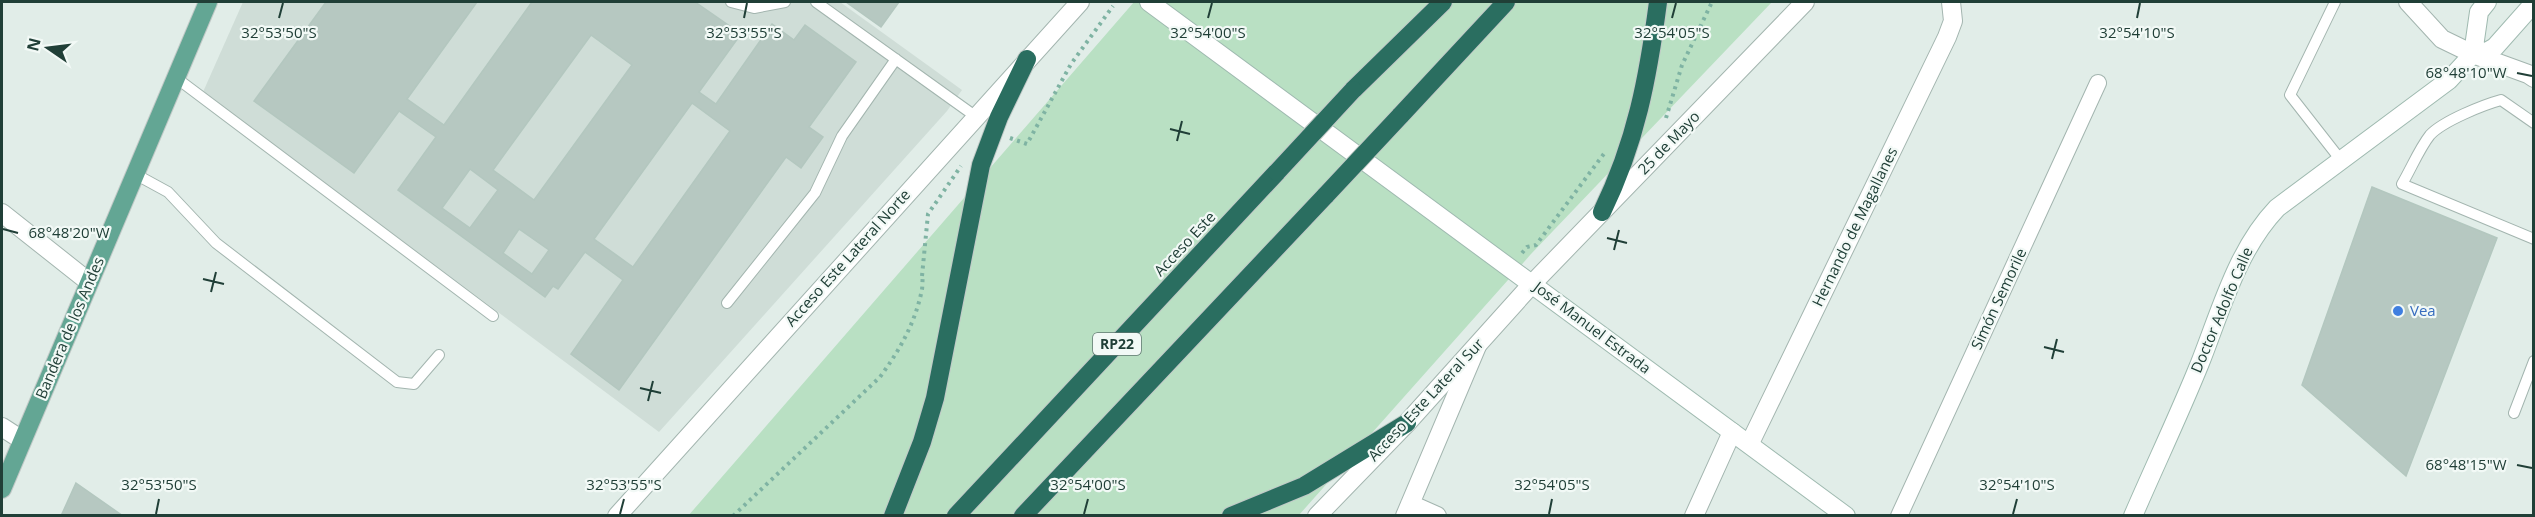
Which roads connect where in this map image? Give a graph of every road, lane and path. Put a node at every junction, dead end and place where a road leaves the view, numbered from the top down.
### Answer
1 (208, 2) edge
2 (731, 2) edge
3 (785, 2) edge
4 (816, 2) edge
5 (1080, 2) edge
6 (1149, 2) edge
7 (1443, 2) edge
8 (1506, 2) edge
9 (1658, 2) edge
10 (1712, 2) edge
11 (1805, 2) edge
12 (2335, 2) edge
13 (2408, 2) edge
14 (2487, 2) edge
15 (2534, 3) edge
16 (1952, 5) edge
17 (1113, 6) dead end
18 (2474, 54) junction
19 (896, 59) junction
20 (1027, 59) junction
21 (1682, 65) dead end
22 (175, 77) junction
23 (2534, 78) edge
24 (2098, 83) dead end
25 (975, 116) junction
26 (2534, 123) edge
27 (993, 133) junction
28 (2340, 159) junction
29 (965, 160) dead end
30 (135, 174) junction
31 (1602, 212) junction
32 (2, 213) edge
33 (2534, 239) edge
34 (89, 282) junction
35 (1532, 284) junction
36 (727, 303) dead end
37 (493, 316) dead end
38 (1478, 345) junction
39 (438, 355) dead end
40 (2534, 362) edge
41 (2514, 413) dead end
42 (1407, 423) junction
43 (2, 427) edge
44 (1732, 432) junction
45 (22, 440) junction
46 (1750, 443) junction
47 (2, 489) edge
48 (1408, 510) edge
49 (617, 516) edge
50 (733, 516) edge
51 (893, 516) edge
52 (956, 516) edge
53 (1023, 516) edge
54 (1231, 516) edge
55 (1317, 516) edge
56 (1437, 516) edge
57 (1694, 516) edge
58 (1845, 516) edge
59 (1899, 516) edge
60 (2133, 516) edge

1 - 22 main road, Bandera de los Andes
2 - 3 lane
4 - 19 lane
5 - 20 street, Acceso Este Lateral Norte
6 - 35 street, José Manuel Estrada
7 - 52 highway, Acceso Este / RP22, bridge
8 - 53 highway, bridge
9 - 31 highway
10 - 21 path
11 - 31 street, 25 de Mayo
12 - 28 lane
13 - 18 street
14 - 18 street
15 - 18 street, Doctor Adolfo Calle
16 - 46 street, Hernando de Magallanes
17 - 27 path
18 - 23 street
18 - 28 street, Doctor Adolfo Calle
19 - 25 lane
19 - 36 lane
20 - 25 street, Acceso Este Lateral Norte
20 - 27 highway
22 - 30 main road, Bandera de los Andes
22 - 37 lane
24 - 59 street, Simón Semorile
25 - 49 street, Acceso Este Lateral Norte
26 - 33 lane
27 - 51 highway
28 - 60 street, Doctor Adolfo Calle
29 - 50 path
30 - 34 main road, Bandera de los Andes
30 - 39 lane
31 - 35 street, 25 de Mayo
32 - 34 street
34 - 45 main road, Bandera de los Andes
35 - 38 street, Acceso Este Lateral Sur
35 - 44 street, José Manuel Estrada
38 - 42 street, Acceso Este Lateral Sur
38 - 48 street
40 - 41 lane
42 - 54 highway
42 - 55 street, Acceso Este Lateral Sur
43 - 45 street
44 - 46 street, José Manuel Estrada
44 - 57 street
45 - 47 main road, Bandera de los Andes
46 - 58 street, José Manuel Estrada
48 - 56 street

